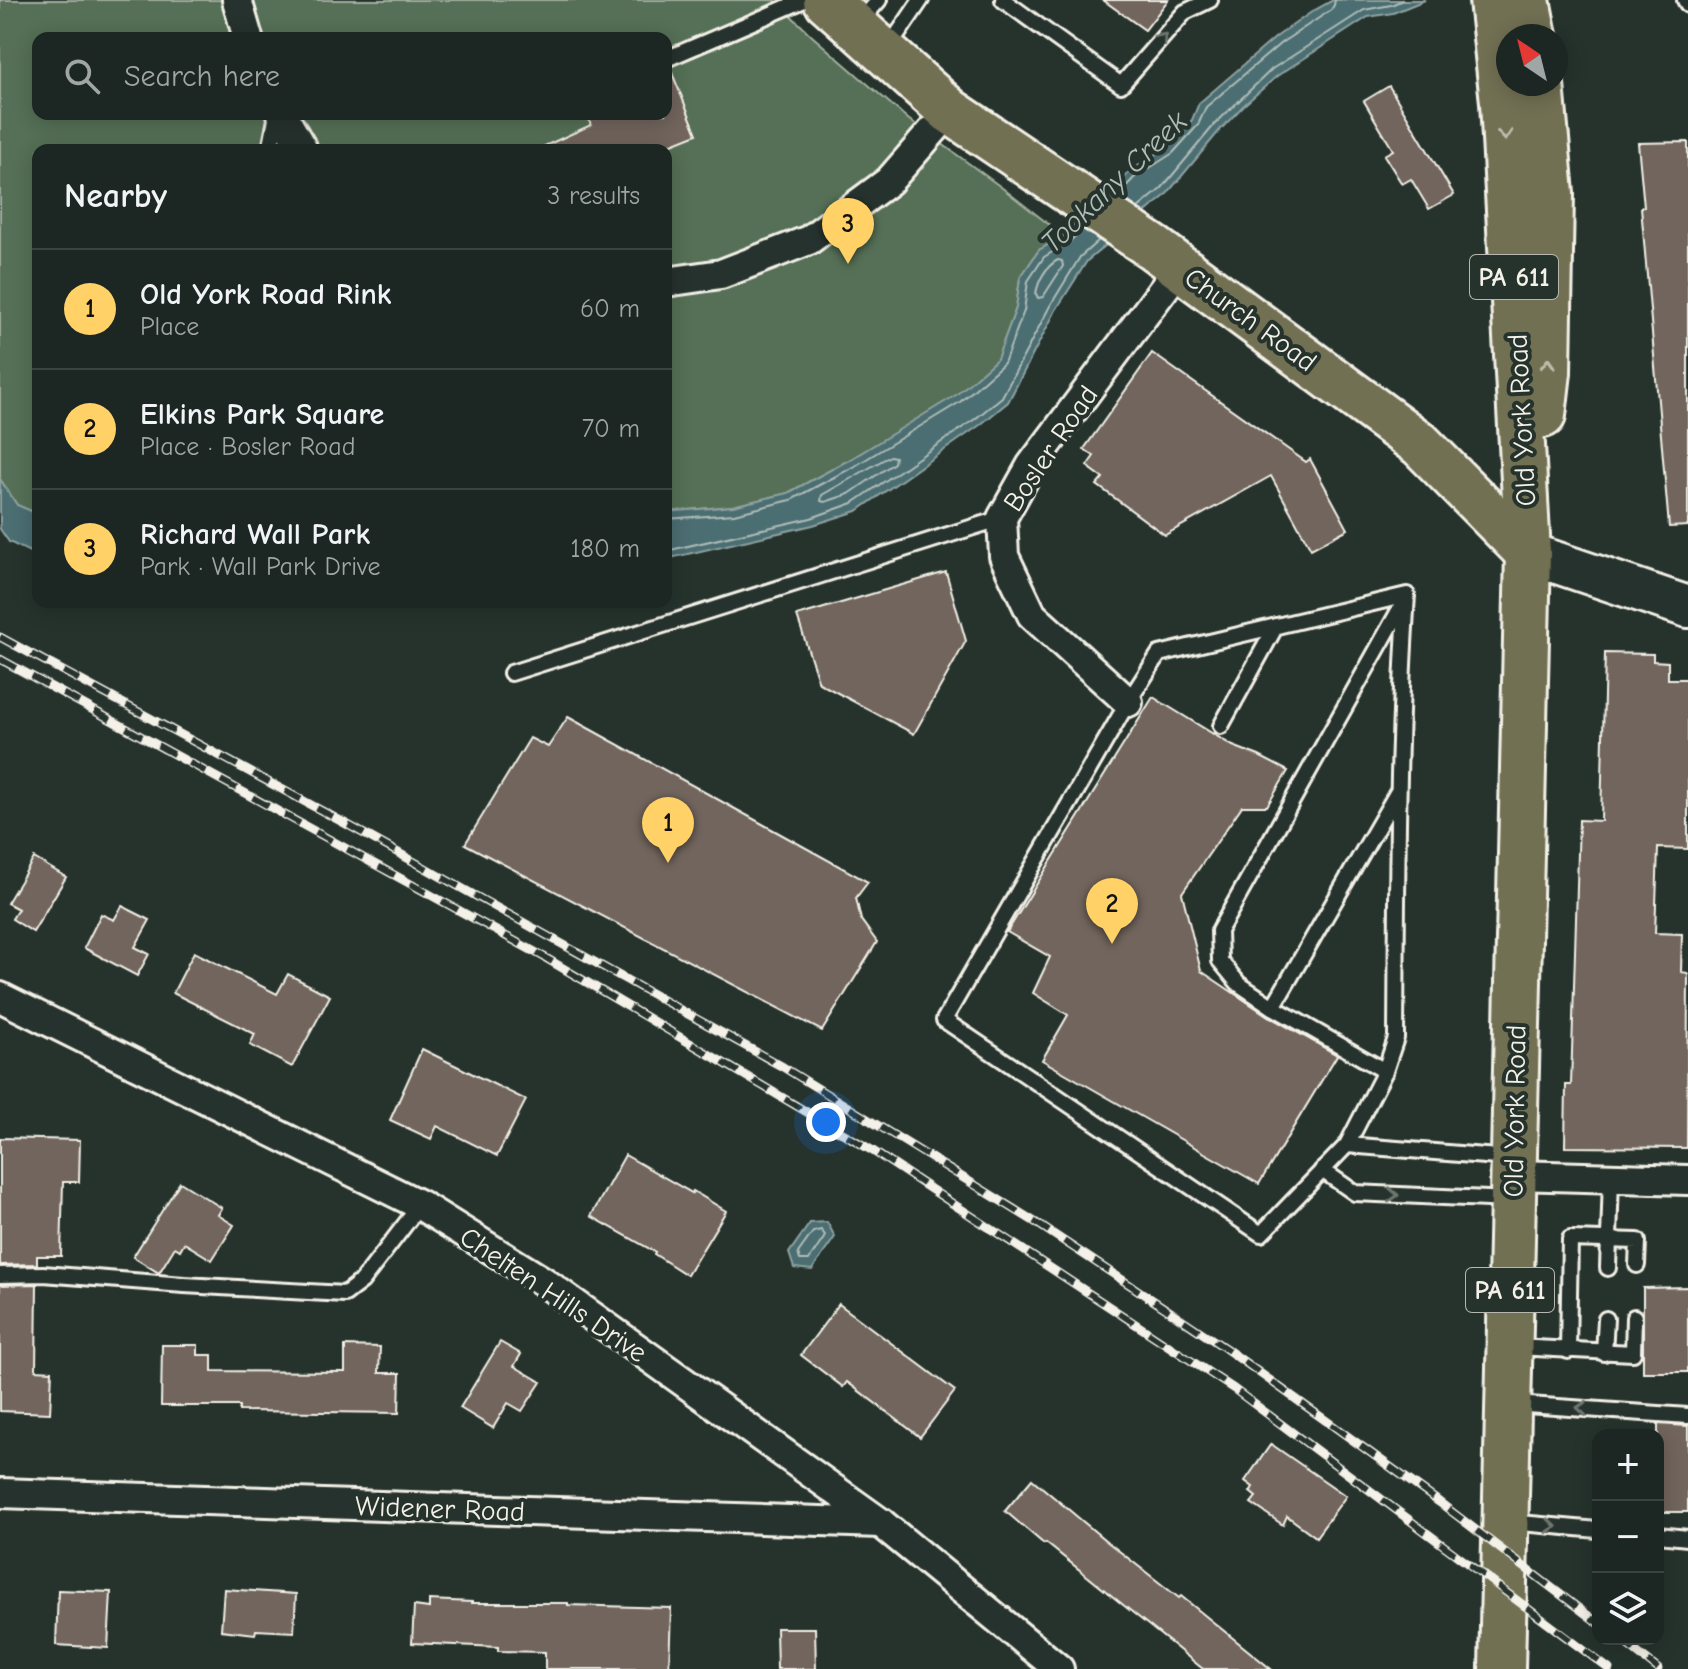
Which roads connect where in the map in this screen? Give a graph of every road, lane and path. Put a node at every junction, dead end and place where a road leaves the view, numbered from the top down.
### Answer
1 (237, 0) edge
2 (804, 0) edge
3 (921, 0) edge
4 (1003, 0) edge
5 (1210, 0) edge
6 (1504, 0) edge
7 (861, 20) edge
8 (1524, 24) edge
9 (246, 32) edge
10 (672, 56) edge
11 (1542, 96) edge
12 (950, 111) junction
13 (278, 120) edge
14 (284, 120) edge
15 (272, 144) edge
16 (299, 144) edge
17 (1167, 258) junction
18 (672, 281) edge
19 (1002, 518) junction
20 (1528, 553) junction
21 (1407, 595) junction
22 (1688, 607) edge
23 (1276, 626) junction
24 (511, 673) dead end
25 (1128, 702) junction
26 (1221, 726) dead end
27 (1397, 793) junction
28 (0, 997) edge
29 (1273, 1007) junction
30 (1385, 1071) junction
31 (1347, 1145) junction
32 (1322, 1170) junction
33 (1513, 1178) junction
34 (1611, 1178) junction
35 (1688, 1180) edge
36 (420, 1205) junction
37 (1610, 1240) junction
38 (1637, 1265) dead end
39 (1608, 1268) dead end
40 (0, 1275) edge
41 (1634, 1317) dead end
42 (1606, 1319) dead end
43 (1509, 1347) junction
44 (1568, 1351) junction
45 (1604, 1353) junction
46 (1509, 1404) junction
47 (1688, 1416) edge
48 (0, 1493) edge
49 (1505, 1521) junction
50 (881, 1523) junction
51 (1592, 1529) edge
52 (1664, 1536) edge
53 (1688, 1538) edge
54 (1059, 1669) edge
55 (1502, 1669) edge

1 - 9 street
2 - 10 lane
3 - 7 lane
4 -> 5 lane
6 - 8 main road, Old York Road / PA 611
6 -> 20 main road, Old York Road / PA 611
7 - 12 main road, Church Road
20 -> 11 main road, Old York Road / PA 611
12 - 17 main road, Church Road
12 - 18 street
13 - 15 lane
14 - 16 street
17 - 19 street, Bosler Road
17 - 20 main road, Church Road
19 - 24 lane
19 - 25 street, Bosler Road
20 - 22 street, Church Road
20 - 33 main road, Old York Road / PA 611
21 - 23 lane
21 - 27 lane
21 - 29 lane
23 - 25 lane
23 - 26 lane
25 - 32 lane
27 - 29 lane
27 - 30 lane
28 - 36 street, Chelten Hills Drive
29 - 30 lane
30 - 31 lane
31 - 32 lane
31 - 33 lane
32 -> 33 lane
33 - 34 street
33 - 43 main road, Old York Road / PA 611
34 - 35 street
34 - 37 lane
36 - 40 lane
36 - 50 street, Chelten Hills Drive
37 - 38 lane
37 - 39 lane
37 - 44 lane
41 - 45 lane
42 - 45 lane
43 - 44 lane
43 - 46 main road, Old York Road / PA 611
44 - 45 lane
47 -> 46 lane
46 - 49 main road, Old York Road / PA 611
48 - 50 street, Widener Road
49 -> 51 lane
49 - 55 main road, Old York Road / PA 611
50 - 54 street, Chelten Hills Drive
52 - 53 lane

